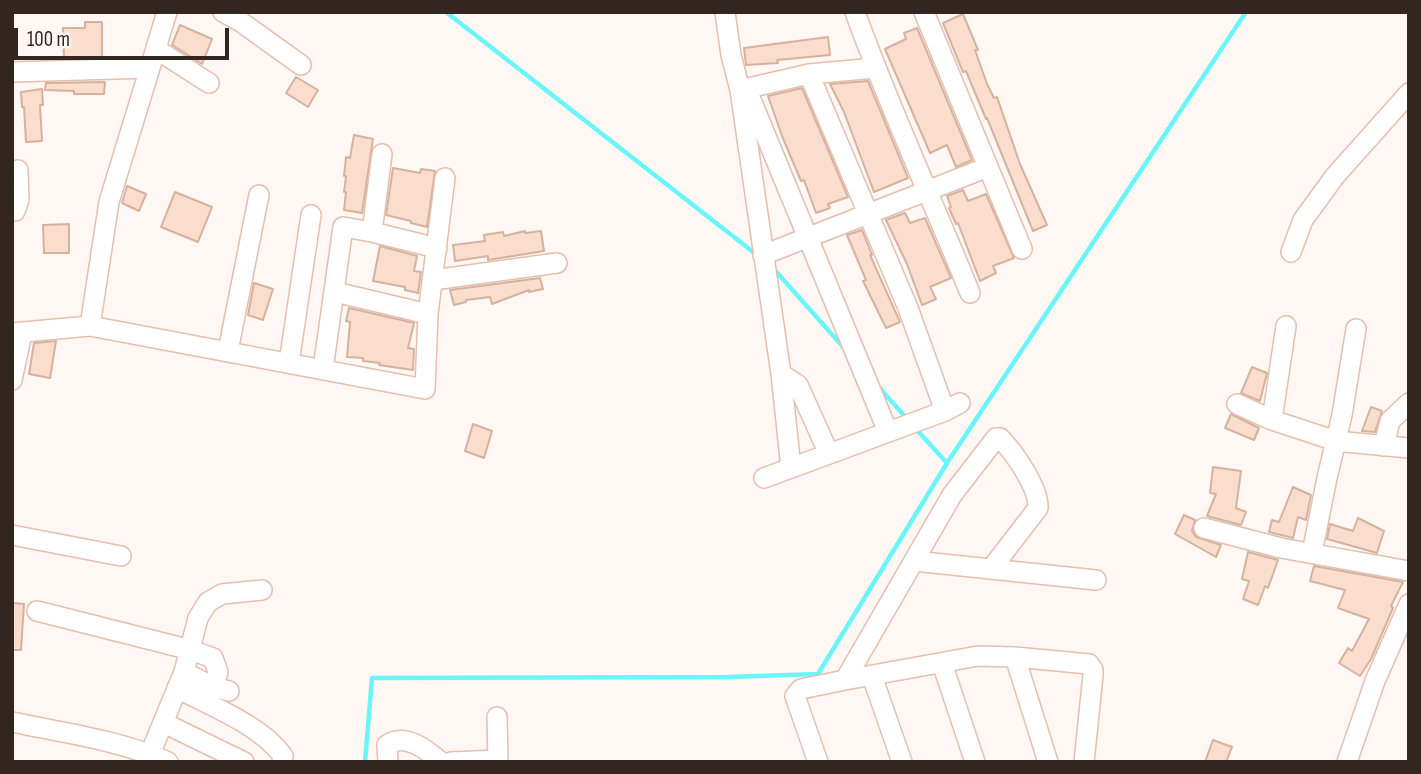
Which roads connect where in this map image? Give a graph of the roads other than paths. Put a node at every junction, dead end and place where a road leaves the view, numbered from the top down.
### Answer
1 (167, 12) edge
2 (223, 12) edge
3 (725, 12) edge
4 (855, 12) edge
5 (924, 12) edge
6 (243, 17) edge
7 (153, 58) junction
8 (301, 65) dead end
9 (875, 68) junction
10 (12, 72) edge
11 (809, 74) junction
12 (209, 83) dead end
13 (743, 89) junction
14 (1409, 93) edge
15 (382, 154) dead end
16 (988, 167) junction
17 (18, 170) dead end
18 (445, 178) dead end
19 (929, 190) junction
20 (259, 195) dead end
21 (12, 211) edge
22 (867, 214) junction
23 (311, 215) dead end
24 (372, 232) junction
25 (807, 237) junction
26 (438, 248) junction
27 (1022, 249) dead end
28 (1292, 252) dead end
29 (764, 258) junction
30 (557, 263) dead end
31 (433, 280) junction
32 (335, 292) junction
33 (970, 292) dead end
34 (428, 314) junction
35 (90, 326) junction
36 (1286, 326) dead end
37 (1356, 329) dead end
38 (17, 333) edge
39 (228, 351) junction
40 (289, 363) junction
41 (323, 369) junction
42 (781, 374) junction
43 (12, 380) edge
44 (1409, 403) edge
45 (1237, 404) dead end
46 (1272, 421) junction
47 (888, 432) junction
48 (1336, 441) junction
49 (1384, 446) junction
50 (1409, 449) edge
51 (829, 454) junction
52 (791, 468) junction
53 (764, 478) dead end
54 (1204, 528) dead end
55 (12, 535) edge
56 (1312, 554) junction
57 (121, 556) dead end
58 (914, 561) junction
59 (990, 569) junction
60 (1409, 571) edge
61 (1096, 580) dead end
62 (262, 590) dead end
63 (1409, 604) edge
64 (37, 611) dead end
65 (191, 650) junction
66 (1015, 657) junction
67 (942, 663) junction
68 (872, 676) junction
69 (180, 680) junction
70 (845, 680) junction
71 (498, 718) dead end
72 (12, 722) edge
73 (164, 723) junction
74 (244, 724) junction
75 (225, 752) junction
76 (159, 758) edge
77 (498, 761) edge
78 (244, 762) edge
79 (282, 762) edge
80 (388, 762) edge
81 (441, 762) edge
82 (452, 762) edge
83 (818, 762) edge
84 (902, 762) edge
85 (975, 762) edge
86 (1048, 762) edge
87 (1084, 762) edge
88 (1347, 762) edge

1 - 7 street
2 - 6 street
3 - 13 street
4 - 9 street
5 - 16 street
6 - 8 street
7 - 10 street
7 - 12 street
7 - 35 street
9 - 11 street
9 - 19 street
11 - 13 street
11 - 22 street
13 - 25 street
13 - 29 street
14 - 28 street
15 - 24 street
16 - 19 street
16 - 27 street
17 - 21 street
18 - 26 street
19 - 22 street
19 - 33 street
20 - 39 street
22 - 25 street
22 - 47 street
23 - 40 street
24 - 26 street
24 - 32 street
25 - 29 street
25 - 47 street
26 - 31 street
29 - 42 street
30 - 31 street
31 - 34 street
32 - 34 street
32 - 41 street
34 - 41 street
35 - 38 street
35 - 39 street
36 - 46 street
37 - 48 street
38 - 43 street
39 - 40 street
40 - 41 street
42 - 51 street
42 - 52 street
44 - 49 street
45 - 46 street
46 - 48 street
47 - 51 street
48 - 49 street
48 - 56 street
49 - 50 street
51 - 52 street
52 - 53 street
54 - 56 street
55 - 57 street
56 - 60 street
58 - 59 street
58 - 59 street
58 - 70 street
59 - 61 street
62 - 65 street
63 - 88 street
64 - 65 street
65 - 69 street
65 - 69 street
66 - 67 street
66 - 86 street
66 - 87 street
67 - 68 street
67 - 85 street
68 - 70 street
68 - 84 street
69 - 73 street
69 - 74 street
70 - 83 street
71 - 77 street
72 - 76 street
73 - 75 street
73 - 76 street
74 - 75 street
74 - 79 street
75 - 78 street
77 - 82 street
80 - 81 street

